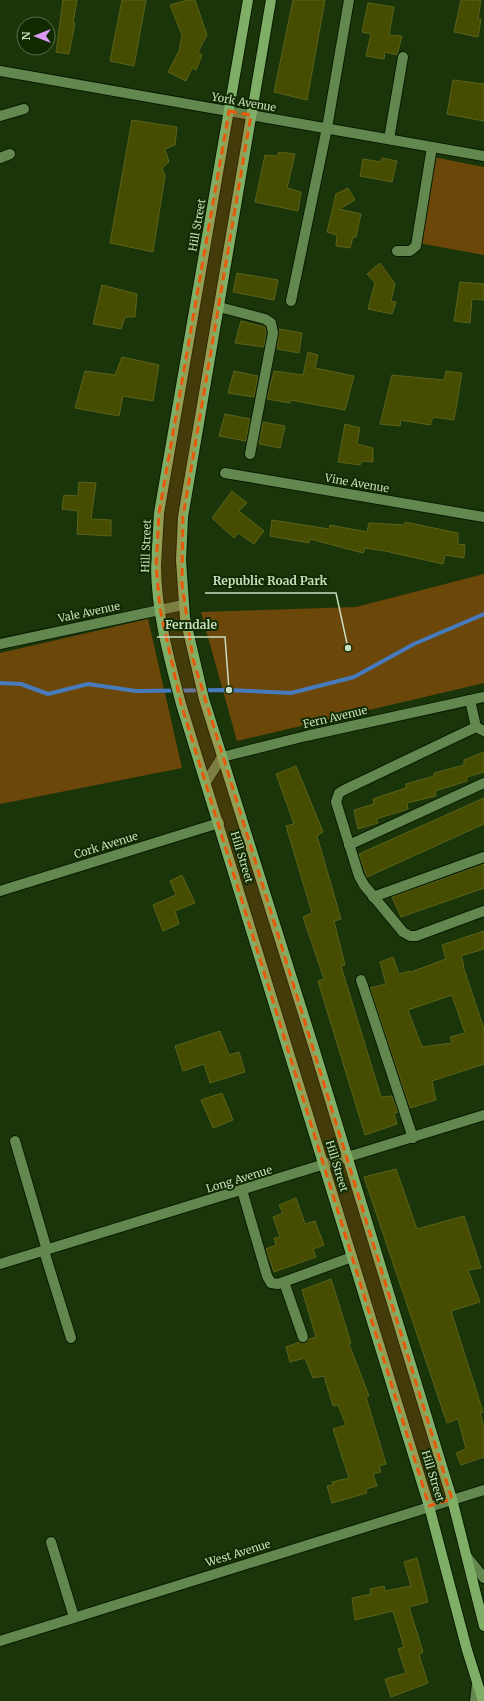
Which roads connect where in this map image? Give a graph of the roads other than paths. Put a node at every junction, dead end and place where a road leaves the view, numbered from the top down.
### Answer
1 (248, 0) edge
2 (271, 0) edge
3 (348, 0) edge
4 (403, 57) dead end
5 (0, 71) edge
6 (24, 109) dead end
7 (229, 111) junction
8 (251, 115) junction
9 (0, 116) edge
10 (327, 128) junction
11 (389, 139) junction
12 (432, 147) junction
13 (10, 154) dead end
14 (484, 156) edge
15 (0, 158) edge
16 (396, 251) dead end
17 (291, 301) dead end
18 (219, 307) junction
19 (250, 454) dead end
20 (225, 473) dead end
21 (484, 516) edge
22 (183, 605) junction
23 (160, 609) junction
24 (0, 644) edge
25 (484, 697) edge
26 (470, 700) junction
27 (480, 729) edge
28 (222, 757) junction
29 (206, 782) junction
30 (484, 783) edge
31 (219, 823) junction
32 (349, 845) junction
33 (484, 857) edge
34 (0, 890) edge
35 (373, 897) junction
36 (484, 911) edge
37 (362, 980) dead end
38 (484, 1115) edge
39 (413, 1138) junction
40 (15, 1142) dead end
41 (347, 1158) junction
42 (324, 1165) junction
43 (242, 1190) junction
44 (46, 1250) junction
45 (352, 1257) junction
46 (0, 1264) edge
47 (284, 1282) junction
48 (303, 1337) dead end
49 (71, 1338) dead end
50 (484, 1490) edge
51 (452, 1499) junction
52 (429, 1506) junction
53 (51, 1542) dead end
54 (467, 1557) junction
55 (484, 1578) edge
56 (74, 1617) junction
57 (484, 1626) edge
58 (0, 1641) edge
59 (477, 1684) junction
60 (475, 1701) edge
61 (483, 1701) edge

1 - 7 main road, Hill Street
2 - 8 main road, Hill Street
3 - 10 street
4 - 11 street
5 - 7 street, York Avenue
6 - 9 street
7 - 8 street, York Avenue
7 - 23 main road, Hill Street
8 - 10 street, York Avenue
8 - 18 main road, Hill Street
10 - 11 street, York Avenue
10 - 17 street
11 - 12 street, York Avenue
12 - 14 street, York Avenue
12 - 16 street
13 - 15 street
18 - 19 street
18 - 22 main road, Hill Street
20 - 21 street, Vine Avenue
22 - 23 street, Vale Avenue
22 - 28 main road, Hill Street
23 - 24 street, Vale Avenue
23 - 29 main road, Hill Street
25 - 26 street, Fern Avenue
26 - 27 street
26 - 28 street, Fern Avenue
27 - 32 street
28 - 29 street
28 - 41 main road, Hill Street
29 - 31 main road, Hill Street
30 - 32 street
31 - 34 street, Cork Avenue
31 - 42 main road, Hill Street
32 - 35 street
33 - 35 street
35 - 36 street
37 - 39 street
38 - 39 street, Long Avenue
39 - 41 street, Long Avenue
40 - 44 street
41 - 42 street, Long Avenue
41 - 51 main road, Hill Street
42 - 43 street, Long Avenue
42 - 45 main road, Hill Street
43 - 44 street, Long Avenue
43 - 47 street
44 - 46 street, Long Avenue
44 - 49 street
45 - 47 street
45 - 52 main road, Hill Street
47 - 48 street
50 - 51 street, West Avenue
51 - 52 street, West Avenue
51 - 54 main road, Hill Street
52 - 56 street, West Avenue
52 - 59 main road, Hill Street
53 - 56 street
54 - 55 street
54 - 57 main road, Hill Street
56 - 58 street, West Avenue
59 - 60 street
59 - 61 main road, Hill Street

